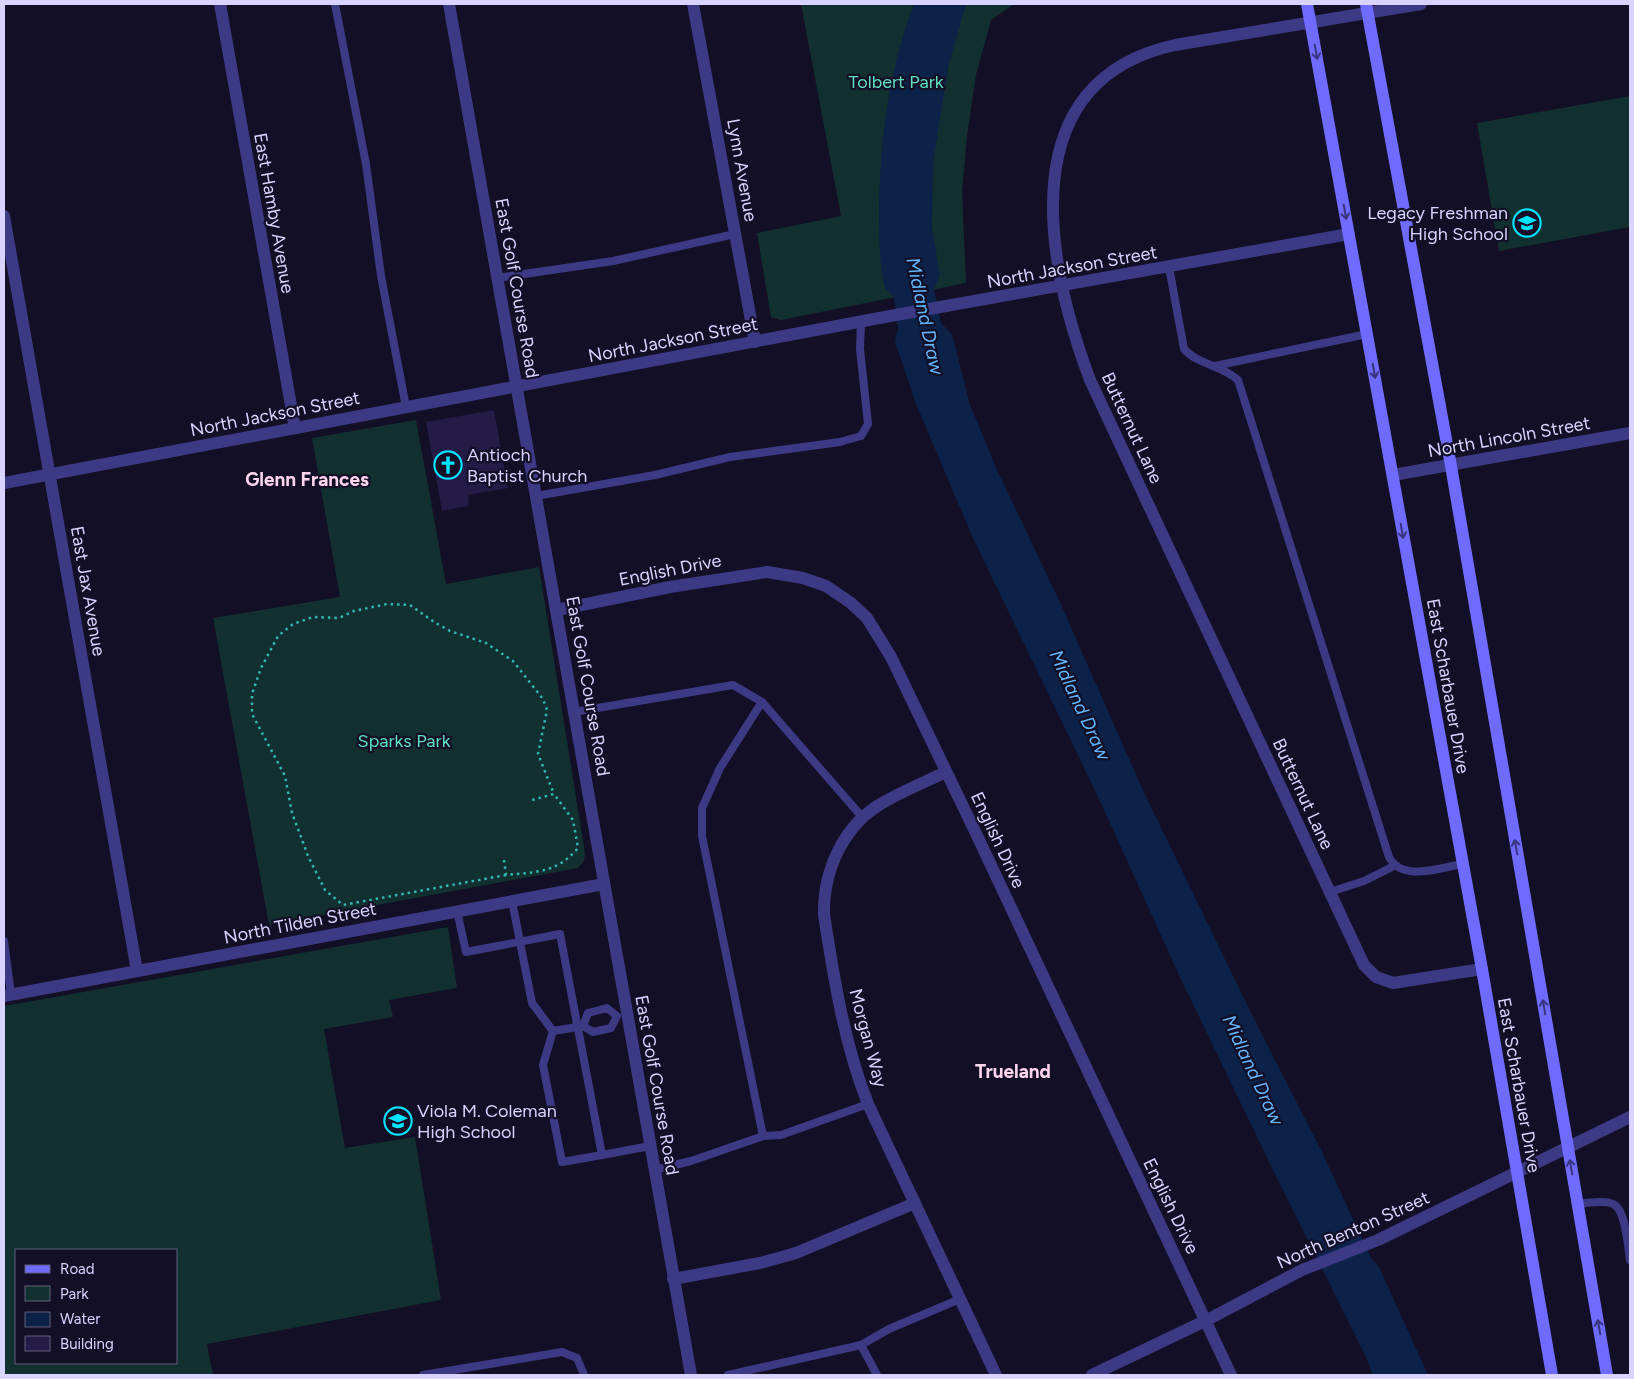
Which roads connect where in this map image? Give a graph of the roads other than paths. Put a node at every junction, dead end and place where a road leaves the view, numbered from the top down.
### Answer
1 (220, 4) edge
2 (335, 4) edge
3 (449, 4) edge
4 (693, 4) edge
5 (1307, 4) edge
6 (1421, 4) edge
7 (1367, 9) edge
8 (1311, 22) junction
9 (4, 216) edge
10 (735, 234) junction
11 (1349, 234) junction
12 (1170, 267) junction
13 (497, 278) junction
14 (1062, 286) junction
15 (861, 322) junction
16 (1367, 334) junction
17 (755, 342) junction
18 (1214, 366) junction
19 (516, 387) junction
20 (406, 407) junction
21 (295, 428) junction
22 (1630, 433) edge
23 (1451, 466) junction
24 (49, 474) junction
25 (1393, 475) junction
26 (4, 483) edge
27 (536, 496) junction
28 (557, 610) junction
29 (762, 702) junction
30 (574, 712) junction
31 (946, 772) junction
32 (863, 818) junction
33 (1462, 864) junction
34 (1394, 866) junction
35 (604, 884) junction
36 (1330, 892) junction
37 (512, 901) junction
38 (457, 911) junction
39 (4, 941) edge
40 (521, 941) junction
41 (1482, 969) junction
42 (137, 971) junction
43 (7, 995) edge
44 (622, 1015) junction
45 (580, 1026) junction
46 (553, 1031) junction
47 (868, 1104) junction
48 (1630, 1117) edge
49 (763, 1136) junction
50 (650, 1146) junction
51 (1567, 1147) junction
52 (602, 1155) junction
53 (654, 1170) junction
54 (1516, 1172) junction
55 (915, 1203) junction
56 (1577, 1204) junction
57 (1630, 1260) edge
58 (674, 1279) junction
59 (960, 1299) junction
60 (1206, 1320) junction
61 (862, 1345) junction
62 (1114, 1370) edge
63 (423, 1375) edge
64 (584, 1375) edge
65 (691, 1375) edge
66 (728, 1375) edge
67 (877, 1375) edge
68 (996, 1375) edge
69 (1092, 1375) edge
70 (1231, 1375) edge
71 (1552, 1375) edge
72 (1607, 1375) edge

1 - 21 street, East Hamby Avenue
2 - 20 lane
3 - 13 street, East Golf Course Road
4 - 10 street, Lynn Avenue
5 - 8 main road, East Scharbauer Drive
6 - 7 street, Butternut Lane
7 - 8 street, Butternut Lane
7 - 23 main road, East Scharbauer Drive
8 -> 11 main road, East Scharbauer Drive
8 - 14 street, Butternut Lane
9 - 24 street, East Jax Avenue
10 - 13 lane
10 - 17 street, Lynn Avenue
11 - 12 street, North Jackson Street
11 - 16 main road, East Scharbauer Drive
12 - 14 street, North Jackson Street
12 - 18 lane
13 - 19 street, East Golf Course Road
14 - 15 street, North Jackson Street
14 - 36 street, Butternut Lane
15 - 17 street, North Jackson Street
15 - 27 lane
16 - 18 lane
16 -> 25 main road, East Scharbauer Drive
17 - 19 street, North Jackson Street
18 - 34 lane
19 - 20 street, North Jackson Street
19 - 27 street, East Golf Course Road
20 - 21 street, North Jackson Street
21 - 24 street, North Jackson Street
22 - 23 street, North Lincoln Street
23 - 25 street, North Lincoln Street
51 -> 23 main road, East Scharbauer Drive
24 - 26 street, North Jackson Street
24 - 42 street, East Jax Avenue
25 -> 33 main road, East Scharbauer Drive
27 - 28 street, East Golf Course Road
28 - 30 street, East Golf Course Road
28 - 31 street, English Drive
29 - 30 lane
29 - 32 lane
29 - 49 lane
30 - 35 street, East Golf Course Road
31 - 32 street, Morgan Way
31 - 60 street, English Drive
32 - 47 street, Morgan Way
33 - 34 lane
33 - 41 main road, East Scharbauer Drive
34 - 36 lane
35 - 37 street, North Tilden Street
35 - 44 street, East Golf Course Road
36 - 41 street, Butternut Lane
37 - 38 street, North Tilden Street
37 - 40 lane
38 - 40 lane
38 - 42 street, North Tilden Street
39 - 43 lane
40 - 45 lane
40 - 46 lane
41 - 54 main road, East Scharbauer Drive
42 - 43 street, North Tilden Street
44 - 45 lane
44 - 45 lane
44 - 50 street, East Golf Course Road
45 - 46 lane
45 - 52 lane
46 - 52 lane
47 - 49 lane
47 - 55 street, Morgan Way
48 - 51 street, North Benton Street
49 - 53 lane
50 - 52 lane
50 - 53 street, East Golf Course Road
51 - 54 street, North Benton Street
56 -> 51 main road, East Scharbauer Drive
53 - 58 street, East Golf Course Road
54 - 60 street, North Benton Street
54 - 71 main road, East Scharbauer Drive
55 - 58 street
55 - 59 street, Morgan Way
56 - 57 lane
72 -> 56 main road, East Scharbauer Drive
58 - 65 street, East Golf Course Road
59 - 61 lane
59 - 68 street, Morgan Way
60 - 62 street, North Benton Street
60 - 70 street, English Drive
61 - 66 lane
61 - 67 lane
62 - 69 street, North Benton Street
63 - 64 lane

